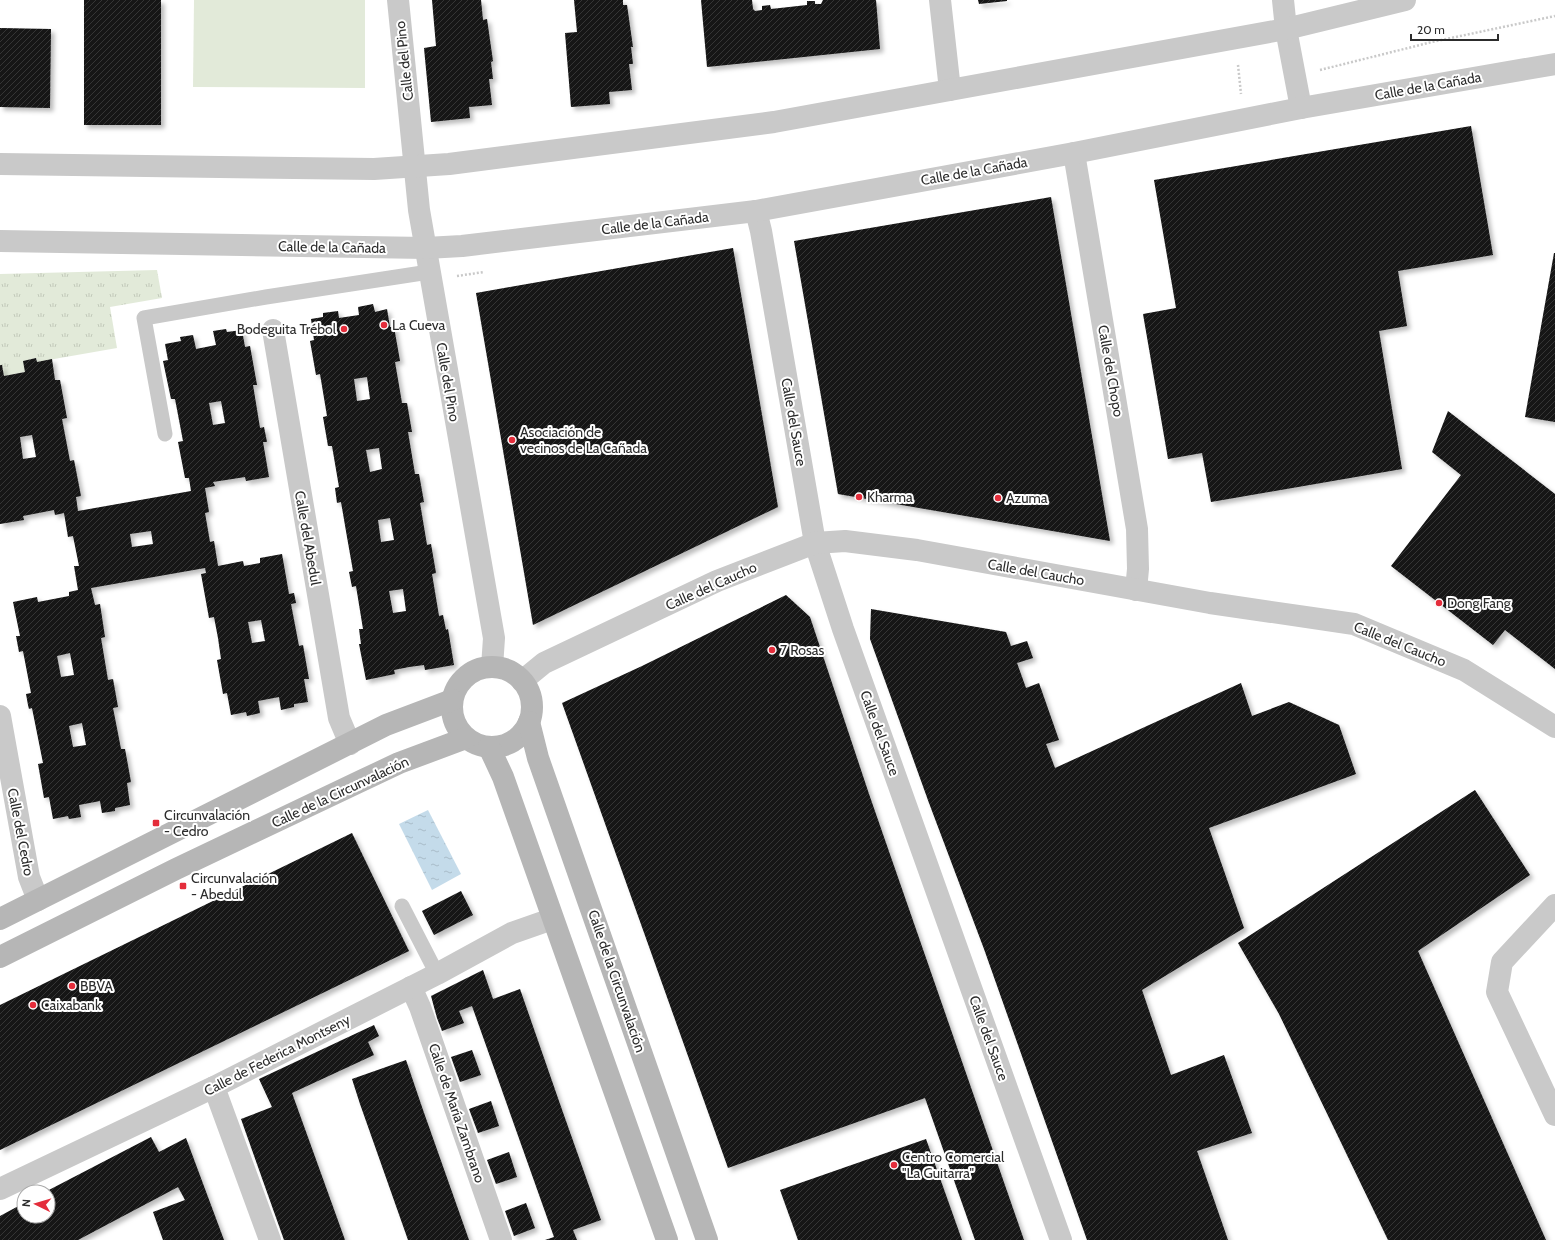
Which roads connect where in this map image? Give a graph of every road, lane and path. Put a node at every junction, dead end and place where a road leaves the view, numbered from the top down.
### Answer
1 (398, 0) edge
2 (940, 0) edge
3 (1283, 0) edge
4 (1405, 0) edge
5 (1555, 16) edge
6 (1286, 29) junction
7 (1235, 38) junction
8 (1555, 64) edge
9 (1294, 74) junction
10 (950, 90) junction
11 (1301, 108) junction
12 (1244, 120) junction
13 (1074, 153) junction
14 (0, 164) edge
15 (415, 167) junction
16 (756, 211) junction
17 (0, 241) edge
18 (426, 248) junction
19 (429, 272) junction
20 (273, 330) dead end
21 (165, 434) dead end
22 (815, 543) junction
23 (1136, 590) junction
24 (492, 667) junction
25 (522, 681) junction
26 (452, 700) junction
27 (0, 716) edge
28 (529, 722) junction
29 (1555, 727) edge
30 (466, 738) junction
31 (350, 744) junction
32 (489, 747) junction
33 (38, 900) junction
34 (1555, 905) edge
35 (402, 906) dead end
36 (0, 919) edge
37 (552, 919) junction
38 (0, 957) edge
39 (437, 974) junction
40 (411, 987) junction
41 (214, 1087) junction
42 (1555, 1115) edge
43 (0, 1189) edge
44 (270, 1240) edge
45 (501, 1240) edge
46 (667, 1240) edge
47 (707, 1240) edge
48 (1061, 1240) edge

1 - 15 street, Calle del Pino
2 - 10 street
3 - 6 street
4 - 6 street
5 - 9 path
6 - 7 street
6 - 9 street
7 - 10 street
7 - 12 path
8 - 11 street, Calle de la Cañada
9 - 11 street
10 - 15 street
11 - 12 street, Calle de la Cañada
12 - 13 street, Calle de la Cañada
13 - 16 street, Calle de la Cañada
13 - 23 street, Calle del Chopo
14 - 15 street
15 - 18 street, Calle del Pino
16 - 18 street, Calle de la Cañada
16 - 22 street, Calle del Sauce
17 - 18 street, Calle de la Cañada
18 - 19 street, Calle del Pino
19 - 21 lane
19 - 24 street, Calle del Pino
20 - 31 street, Calle del Abedul
22 - 23 street, Calle del Caucho
22 - 25 street, Calle del Caucho
22 - 48 street, Calle del Sauce
23 - 29 street, Calle del Caucho
24 - 25 street
24 - 26 street
25 - 28 street
26 - 30 street
26 - 31 street
27 - 33 street, Calle del Cedro
28 - 32 street
28 - 47 street, Calle de la Circunvalación
30 - 32 street
30 - 38 street, Calle de la Circunvalación
31 - 33 street
32 - 37 street
33 - 36 street
34 - 42 street
35 - 39 lane
37 - 39 street, Calle de Federica Montseny
37 - 46 street
39 - 40 street, Calle de Federica Montseny
40 - 41 street, Calle de Federica Montseny
40 - 45 street, Calle de María Zambrano
41 - 43 street, Calle de Federica Montseny
41 - 44 street

